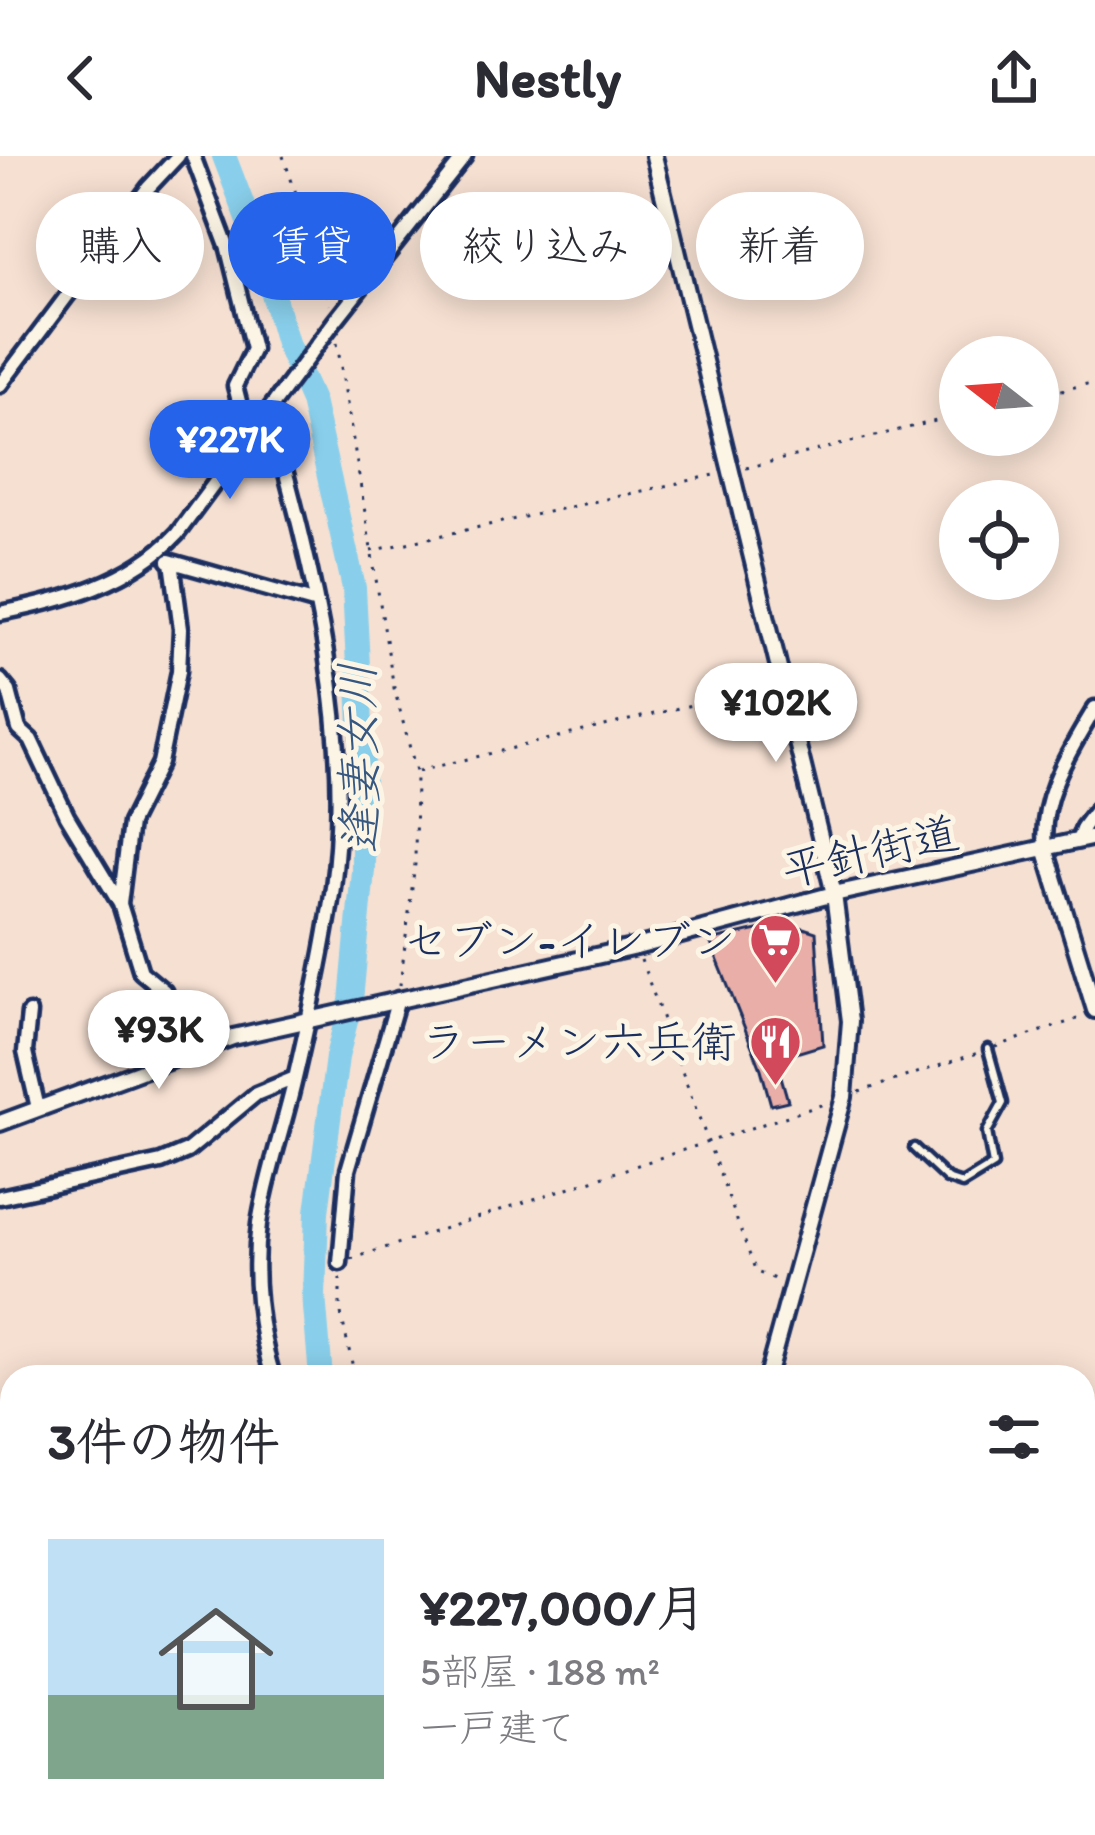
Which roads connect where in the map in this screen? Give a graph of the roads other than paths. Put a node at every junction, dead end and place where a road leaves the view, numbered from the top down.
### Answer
1 (178, 156) edge
2 (193, 156) edge
3 (465, 156) edge
4 (653, 156) edge
5 (0, 385) edge
6 (264, 415) junction
7 (248, 436) junction
8 (157, 556) junction
9 (172, 562) junction
10 (317, 603) junction
11 (0, 613) edge
12 (0, 680) edge
13 (1095, 708) edge
14 (1095, 811) edge
15 (1095, 837) edge
16 (1078, 841) junction
17 (1045, 848) junction
18 (835, 894) junction
19 (119, 904) junction
20 (398, 999) junction
21 (1095, 1011) edge
22 (29, 1013) dead end
23 (306, 1023) junction
24 (988, 1049) road end
25 (195, 1053) junction
26 (295, 1078) junction
27 (38, 1108) junction
28 (0, 1123) edge
29 (914, 1148) dead end
30 (0, 1197) edge
31 (340, 1263) road end
32 (270, 1365) edge
33 (770, 1365) edge

1 - 5 street
2 - 7 street
3 - 6 street
4 - 18 street
6 - 7 street
6 - 10 street
7 - 8 street
8 - 9 street
8 - 11 street
9 - 10 street
9 - 19 street
10 - 23 street
12 - 19 street
13 - 17 street
14 - 16 street
15 - 16 street, 平針街道
16 - 17 street, 平針街道
17 - 18 street, 平針街道
17 - 21 street
18 - 20 street, 平針街道
18 - 33 street
19 - 25 street
20 - 23 street, 平針街道
20 - 31 street
22 - 27 street
23 - 25 street
23 - 26 street
24 - 29 lane
25 - 27 street
26 - 30 street
26 - 32 street
27 - 28 street

